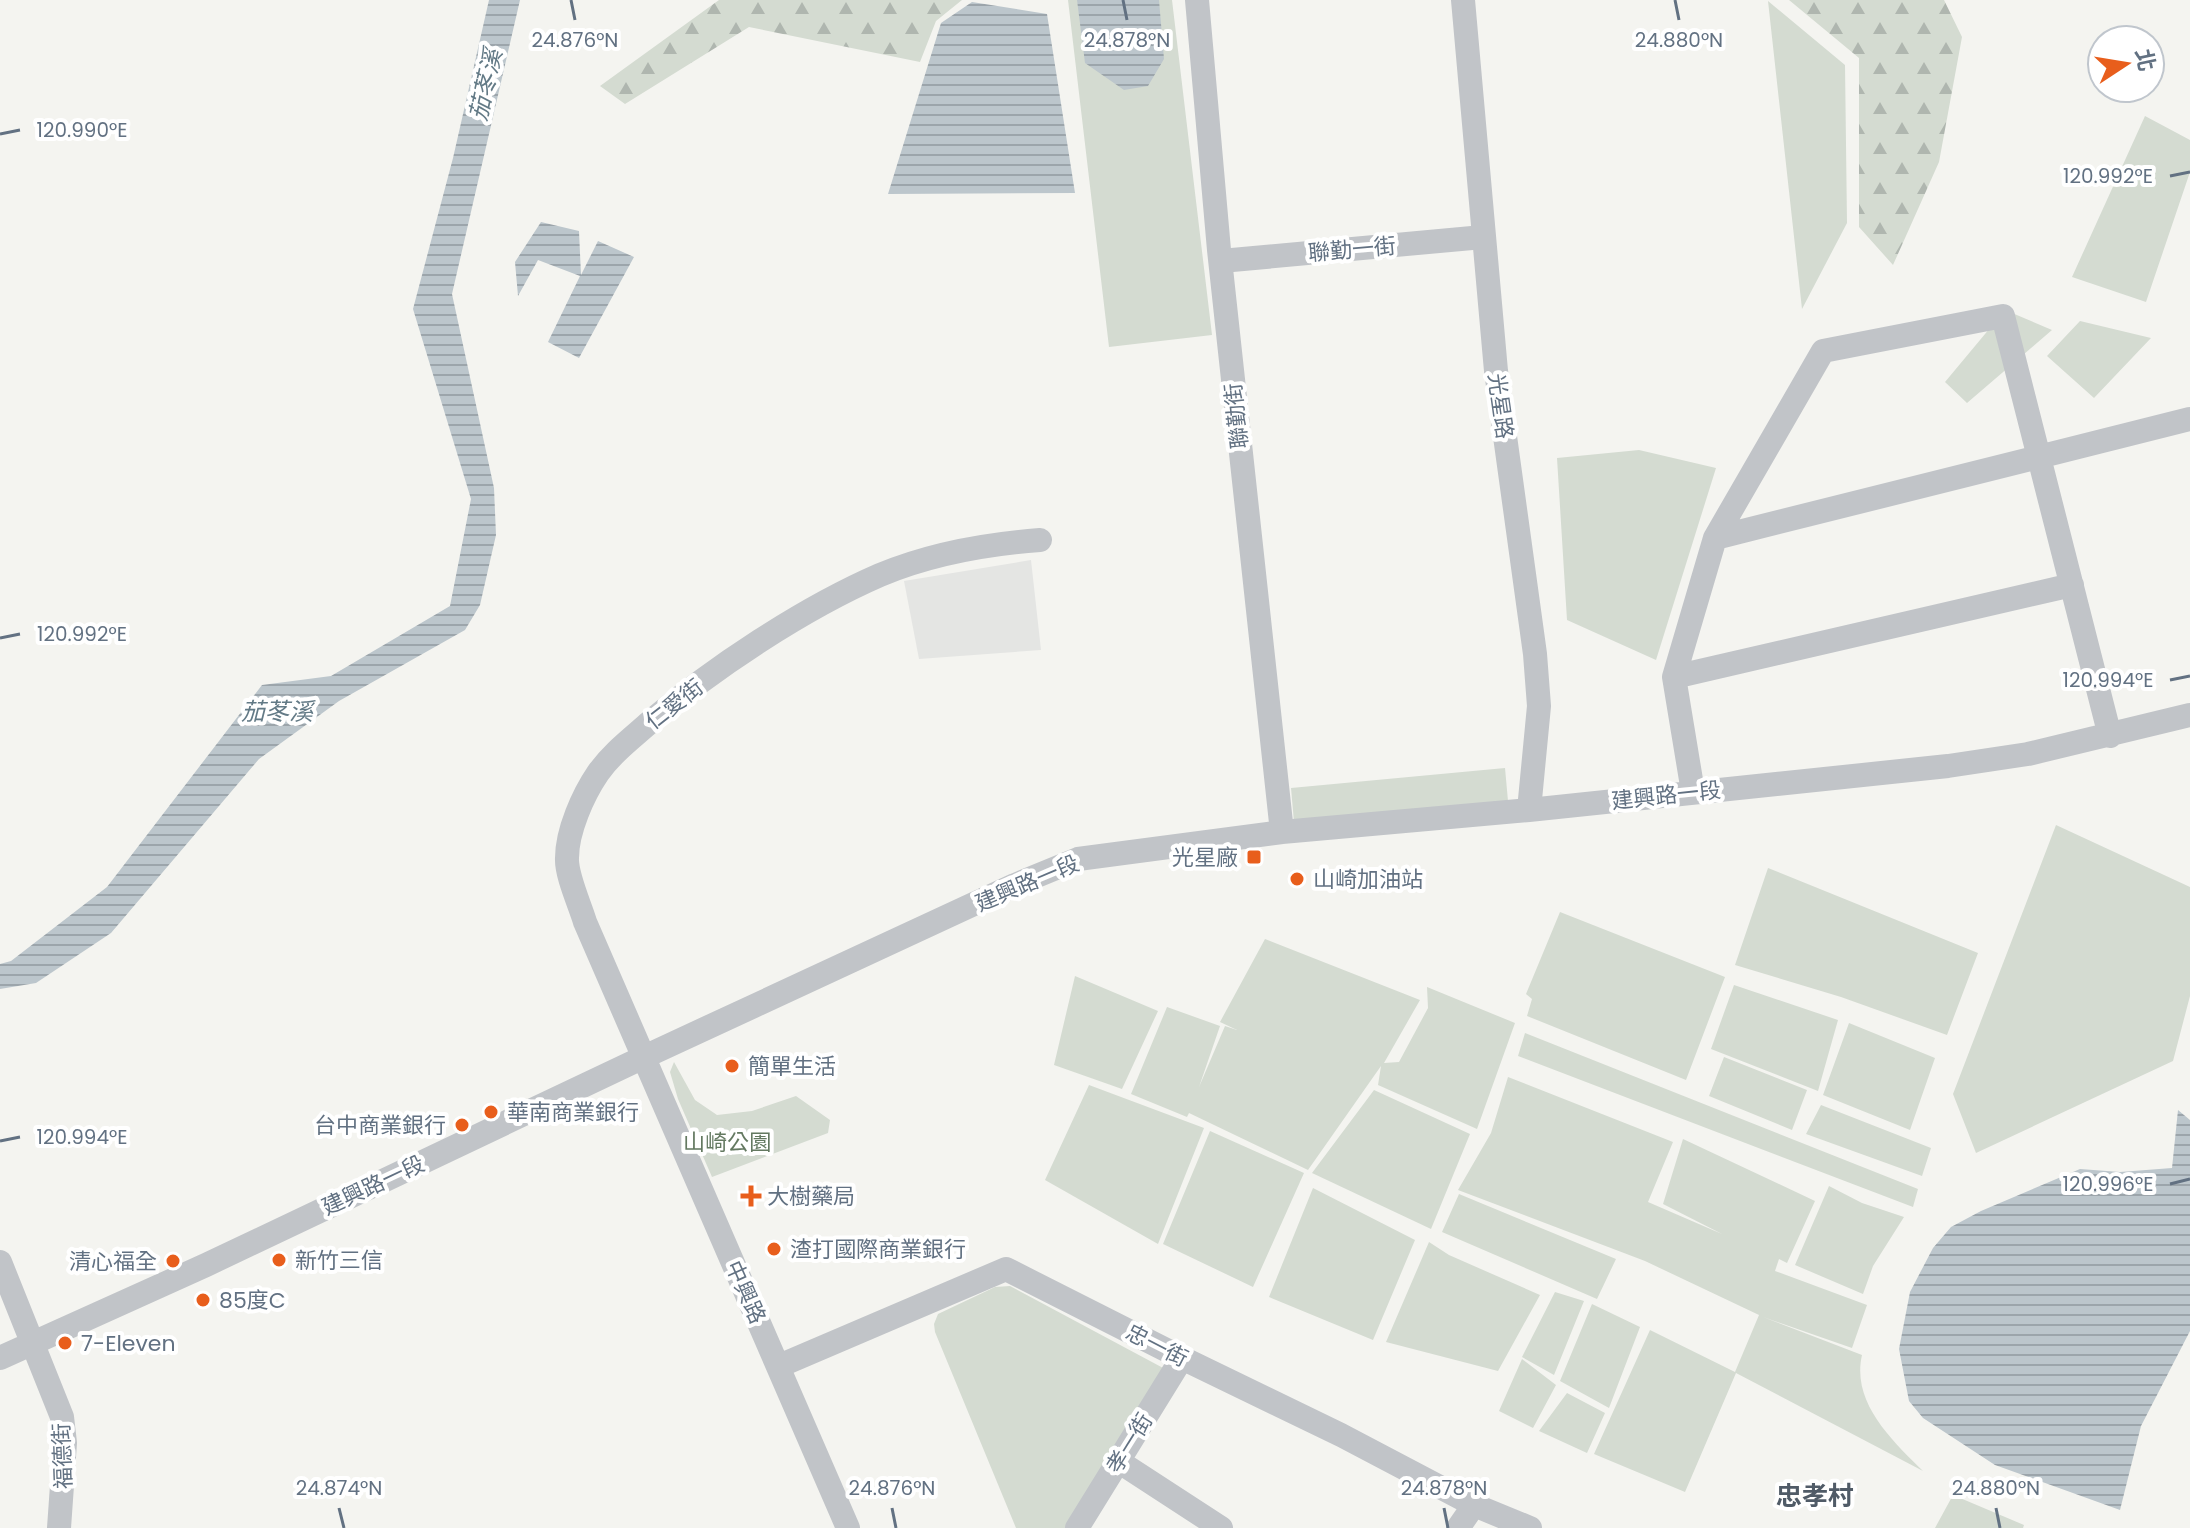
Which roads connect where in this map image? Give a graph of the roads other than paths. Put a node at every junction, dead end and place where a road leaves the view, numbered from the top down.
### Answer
1 (1197, 0) edge
2 (1463, 0) edge
3 (1483, 237) junction
4 (1221, 261) junction
5 (2190, 419) edge
6 (2039, 456) junction
7 (1715, 538) junction
8 (1040, 540) dead end
9 (2072, 585) junction
10 (1674, 677) junction
11 (2190, 715) edge
12 (2110, 736) junction
13 (1693, 792) junction
14 (1529, 810) junction
15 (1282, 832) junction
16 (644, 1057) junction
17 (0, 1262) edge
18 (32, 1342) junction
19 (0, 1358) edge
20 (1182, 1358) junction
21 (779, 1366) junction
22 (1118, 1461) junction
23 (1474, 1505) junction
24 (59, 1528) edge
25 (848, 1528) edge
26 (1077, 1528) edge
27 (1221, 1528) edge
28 (1458, 1528) edge
29 (1530, 1528) edge

1 - 4 street, 聯勤街
2 - 3 street, 光星路
3 - 4 street, 聯勤一街
3 - 14 street, 光星路
4 - 15 street, 聯勤街
5 - 6 street
6 - 7 street
6 - 7 street
6 - 9 street
7 - 10 street
8 - 16 street, 仁愛街
9 - 10 street
9 - 12 street
10 - 13 street
11 - 12 street, 建興路一段
12 - 13 street, 建興路一段
13 - 14 street, 建興路一段
14 - 15 street, 建興路一段
15 - 16 street, 建興路一段
16 - 18 street, 建興路一段
16 - 21 street, 中興路
17 - 18 street, 福德街
18 - 19 street, 建興路一段
18 - 24 street, 福德街
20 - 21 street, 忠一街
20 - 22 street, 孝一街
20 - 23 street, 忠一街
21 - 25 street, 中興路
22 - 26 street, 孝一街
22 - 27 street
23 - 28 street
23 - 29 street, 忠一街

